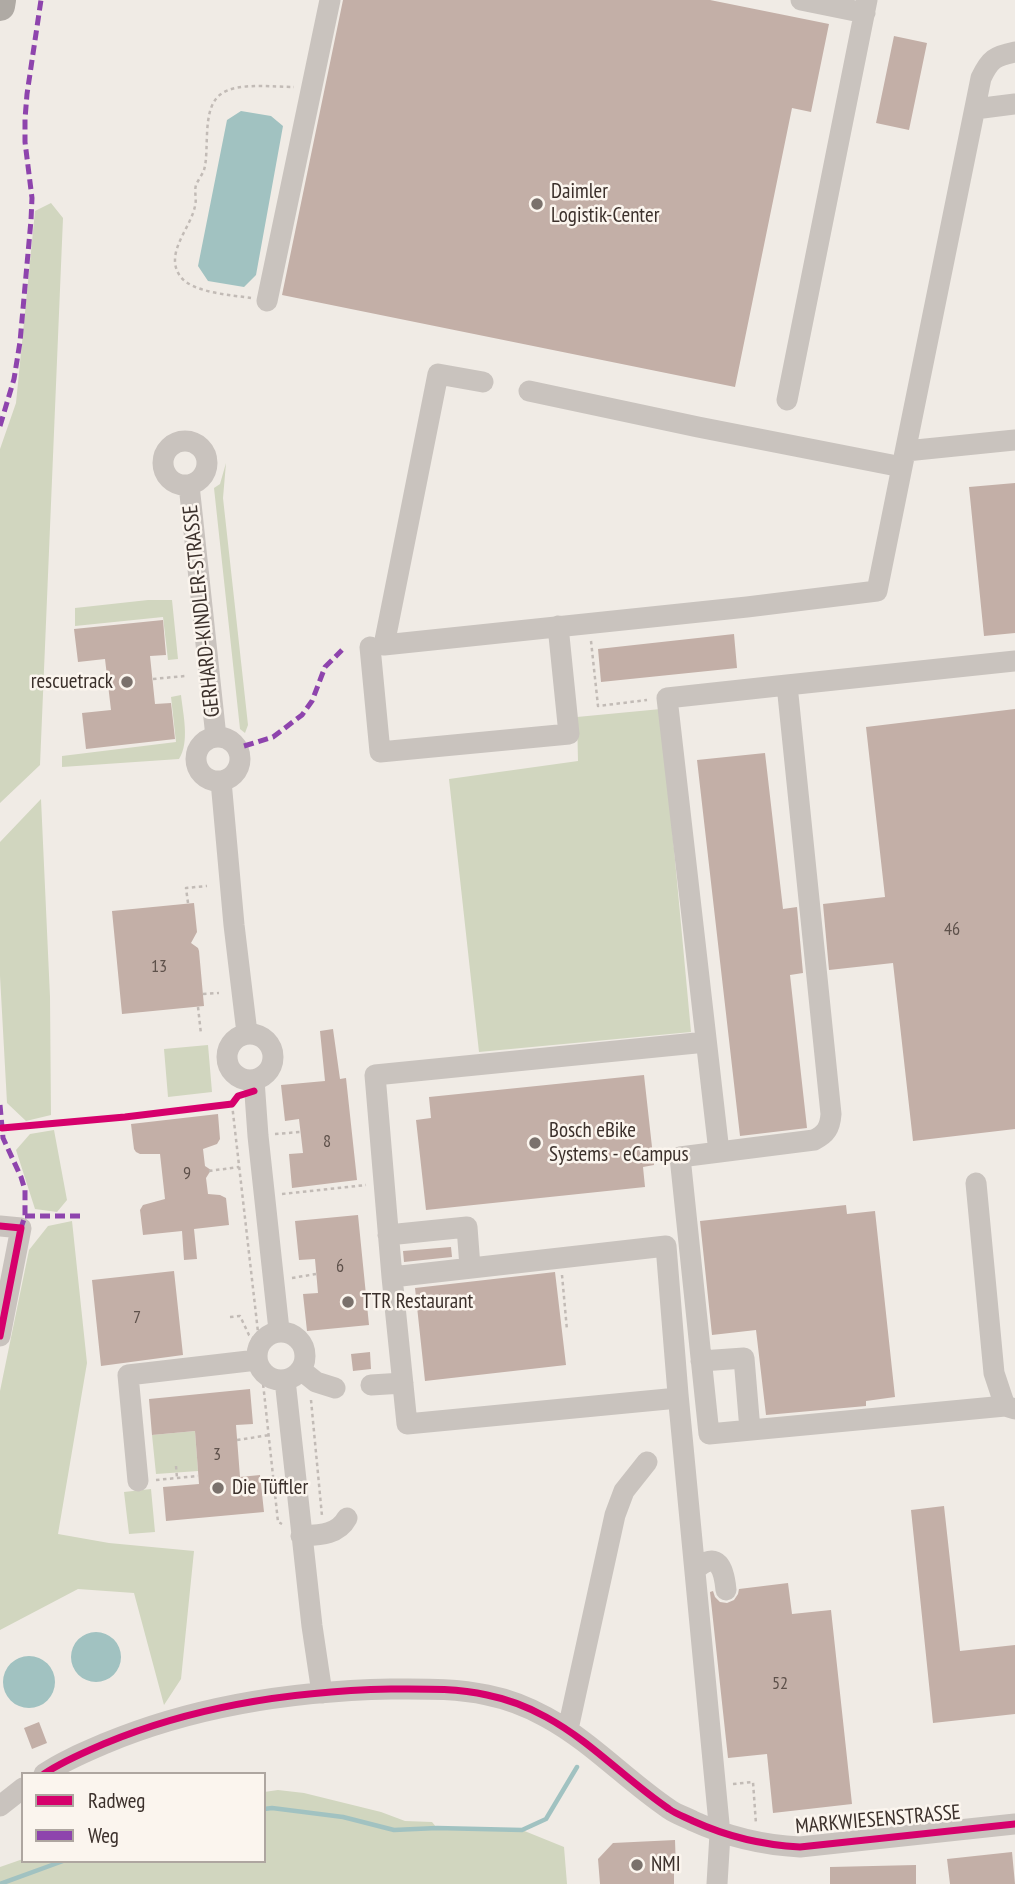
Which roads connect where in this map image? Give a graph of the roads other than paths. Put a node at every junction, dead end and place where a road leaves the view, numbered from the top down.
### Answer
1 (1, 0) edge
2 (330, 0) edge
3 (801, 0) edge
4 (0, 6) edge
5 (866, 7) edge
6 (1015, 52) edge
7 (1015, 104) edge
8 (975, 108) junction
9 (267, 301) road end
10 (483, 382) dead end
11 (530, 391) dead end
12 (787, 400) dead end
13 (1015, 440) edge
14 (904, 459) junction
15 (189, 485) dead end
16 (558, 626) junction
17 (370, 647) dead end
18 (1015, 662) edge
19 (787, 685) junction
20 (215, 737) junction
21 (221, 781) junction
22 (247, 1033) junction
23 (706, 1042) junction
24 (254, 1080) junction
25 (719, 1152) junction
26 (976, 1183) dead end
27 (0, 1226) edge
28 (388, 1235) junction
29 (470, 1267) junction
30 (392, 1277) junction
31 (279, 1330) junction
32 (0, 1336) edge
33 (252, 1361) junction
34 (701, 1362) junction
35 (298, 1376) junction
36 (403, 1383) junction
37 (371, 1385) dead end
38 (335, 1388) dead end
39 (678, 1398) junction
40 (1010, 1407) edge
41 (750, 1430) junction
42 (709, 1434) junction
43 (682, 1435) junction
44 (646, 1462) dead end
45 (138, 1481) road end
46 (347, 1518) dead end
47 (297, 1530) junction
48 (695, 1570) junction
49 (726, 1590) dead end
50 (322, 1693) junction
51 (568, 1729) junction
52 (48, 1772) edge
53 (13, 1792) edge
54 (0, 1806) edge
55 (1015, 1824) edge
56 (720, 1834) junction
57 (716, 1884) edge

1 - 4 highway
2 - 9 street
3 - 5 street
5 - 12 street
6 - 8 street
7 - 8 street
8 - 14 street
10 - 16 street
11 - 14 street
13 - 14 street
14 - 16 street
15 - 20 street, GERHARD-KINDLER-STRASSE
16 - 17 street
18 - 19 street
19 - 23 street
19 - 25 street
20 - 21 street, GERHARD-KINDLER-STRASSE
20 - 21 street, GERHARD-KINDLER-STRASSE
21 - 22 street
22 - 24 street
22 - 24 street
23 - 25 street
23 - 28 street
24 - 31 street
25 - 34 street
26 - 40 street
27 - 32 street
28 - 29 street
28 - 30 street
29 - 30 street
29 - 39 street
30 - 36 street
31 - 33 street
31 - 35 street
33 - 35 street
33 - 45 street
34 - 41 street
34 - 42 street
35 - 38 street
35 - 47 street
36 - 37 street
36 - 39 street
39 - 43 street
40 - 41 street
41 - 42 street
42 - 43 street
43 - 48 street
44 - 51 street
46 - 47 street
47 - 50 street
48 - 49 street
48 - 56 street
50 - 51 street, MARKWIESENSTRASSE
50 - 52 street, MARKWIESENSTRASSE
51 - 56 street, MARKWIESENSTRASSE
53 - 54 street
55 - 56 street, MARKWIESENSTRASSE
56 - 57 street

